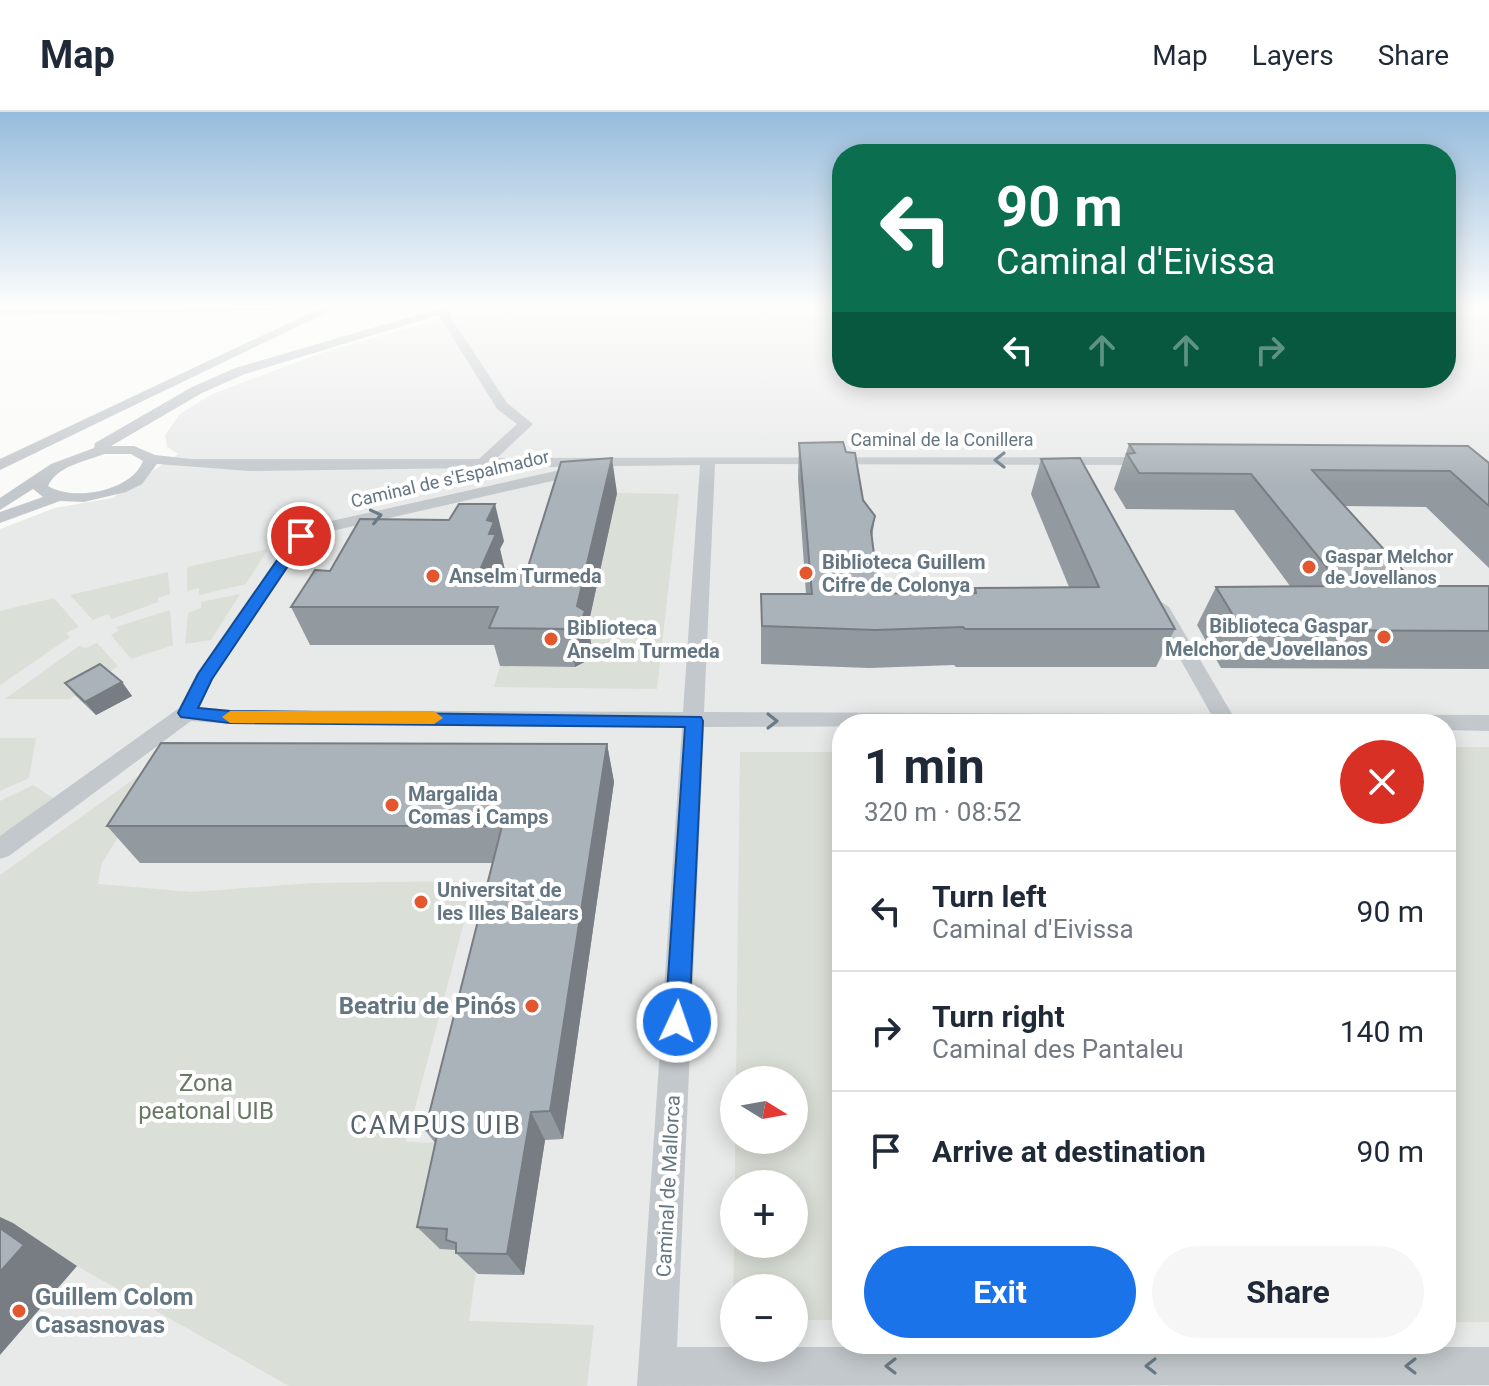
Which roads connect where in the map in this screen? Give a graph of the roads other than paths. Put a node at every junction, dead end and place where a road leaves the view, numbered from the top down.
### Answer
1 (207, 366) edge
2 (253, 366) edge
3 (477, 366) edge
4 (154, 417) junction
5 (85, 454) junction
6 (21, 455) junction
7 (148, 456) junction
8 (708, 460) junction
9 (609, 461) junction
10 (1169, 461) edge
11 (484, 462) junction
12 (62, 463) junction
13 (0, 465) edge
14 (250, 466) junction
15 (46, 474) junction
16 (130, 484) junction
17 (55, 498) junction
18 (0, 505) edge
19 (0, 518) edge
20 (1151, 591) edge
21 (187, 713) junction
22 (1221, 714) edge
23 (694, 721) junction
24 (832, 721) edge
25 (1456, 723) edge
26 (1489, 723) edge
27 (0, 849) edge
28 (1489, 1366) edge
29 (657, 1376) edge

1 - 6 street
2 - 4 street
3 - 11 street
4 - 5 street
4 - 7 street
5 - 7 street
5 - 12 street
6 - 12 street
6 - 13 street
7 - 14 street
7 - 16 street
8 - 9 street, Caminal de la Conillera
10 -> 8 street, Caminal de la Conillera
8 - 23 street, Caminal de Mallorca
9 - 11 street, Caminal de la Conillera
21 -> 9 street, Caminal de s'Espalmador
11 - 14 street, Caminal de la Conillera
12 - 15 street
14 - 16 street
15 - 17 street
15 - 18 street
16 - 17 street
17 - 19 street
20 - 22 street
21 - 23 street
21 - 27 street
23 -> 24 street
23 - 29 street, Caminal de Mallorca
25 - 26 street
28 -> 29 street

